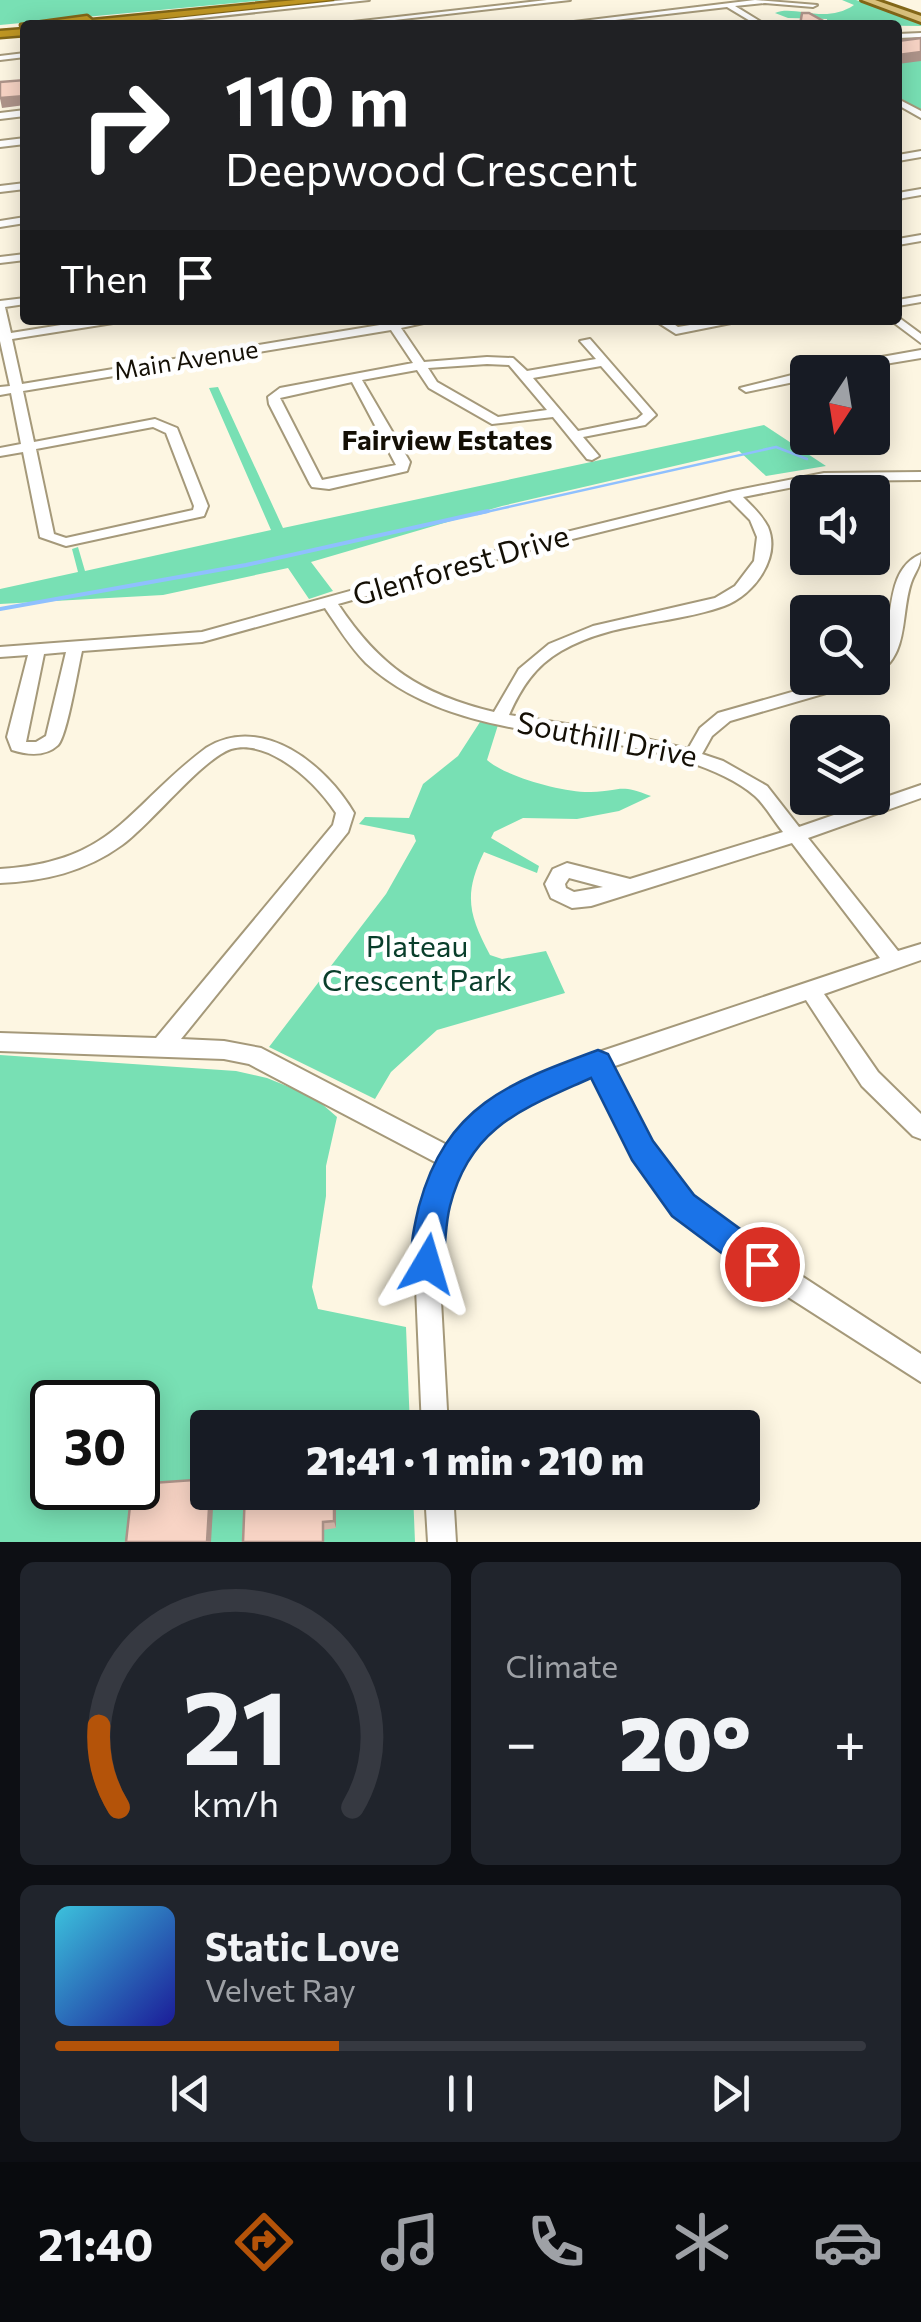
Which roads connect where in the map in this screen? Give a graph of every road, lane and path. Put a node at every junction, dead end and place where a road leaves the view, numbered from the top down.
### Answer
1 (302, 0) edge
2 (327, 0) edge
3 (366, 0) edge
4 (567, 0) edge
5 (718, 0) edge
6 (866, 0) edge
7 (880, 0) edge
8 (280, 4) junction
9 (813, 5) dead end
10 (728, 6) junction
11 (489, 8) junction
12 (197, 10) junction
13 (500, 17) dead end
14 (921, 17) edge
15 (99, 20) edge
16 (106, 20) edge
17 (120, 20) edge
18 (138, 20) edge
19 (164, 20) edge
20 (377, 20) edge
21 (600, 20) edge
22 (753, 20) edge
23 (921, 117) edge
24 (909, 120) dead end
25 (0, 306) edge
26 (81, 325) edge
27 (400, 325) edge
28 (667, 325) edge
29 (711, 325) edge
30 (394, 326) junction
31 (3, 337) edge
32 (586, 341) dead end
33 (921, 354) edge
34 (890, 360) edge
35 (600, 362) junction
36 (424, 367) junction
37 (526, 376) junction
38 (356, 379) junction
39 (790, 379) edge
40 (16, 388) junction
41 (746, 388) dead end
42 (0, 391) edge
43 (556, 413) junction
44 (575, 436) junction
45 (28, 447) junction
46 (0, 452) edge
47 (592, 456) dead end
48 (921, 476) edge
49 (733, 495) junction
50 (921, 558) edge
51 (330, 603) junction
52 (75, 648) junction
53 (37, 650) junction
54 (0, 652) edge
55 (890, 654) edge
56 (798, 695) edge
57 (499, 718) junction
58 (694, 754) junction
59 (921, 791) edge
60 (796, 835) junction
61 (0, 876) edge
62 (626, 885) dead end
63 (921, 952) edge
64 (895, 962) junction
65 (811, 991) junction
66 (0, 1042) edge
67 (160, 1050) junction
68 (598, 1062) junction
69 (921, 1129) edge
70 (450, 1158) junction
71 (921, 1369) edge
72 (434, 1410) edge
73 (440, 1510) edge
74 (442, 1542) edge

1 - 12 highway
2 - 8 highway
3 - 19 street
4 - 11 street
5 - 10 street
6 - 14 main road
7 - 14 main road
8 - 17 highway
8 - 18 highway
9 - 10 street
10 - 21 street
10 - 22 street
11 - 13 street
11 - 20 street
12 - 15 highway
12 - 16 highway
23 - 24 street
25 - 31 street
26 - 31 street
27 - 30 street, Main Avenue
28 - 29 street
30 - 36 street
30 - 40 street, Main Avenue
31 - 40 street
32 - 35 street
33 - 34 street
35 - 37 street
35 - 44 street
36 - 37 street
36 - 38 street
36 - 43 street
37 - 43 street
38 - 38 street
39 - 41 street
40 - 42 street, Main Avenue
40 - 45 street
43 - 44 street
44 - 47 street
45 - 45 street
45 - 46 street
48 - 49 street, Glenforest Drive
49 - 51 street, Glenforest Drive
49 - 57 street
50 - 55 street
51 - 52 street, Glenforest Drive
51 - 57 street, Southill Drive
52 - 53 street, Glenforest Drive
52 - 53 street
53 - 54 street, Glenforest Drive
56 - 58 street
57 - 58 street, Southill Drive
58 - 60 street, Southill Drive
59 - 60 street
60 - 62 street
60 - 64 street, Southill Drive
61 - 67 street
63 - 64 street
64 - 65 street
65 - 68 street
65 - 69 street
66 - 67 street
67 - 70 street
68 - 70 street
68 - 71 street
70 - 72 street
73 - 74 street

